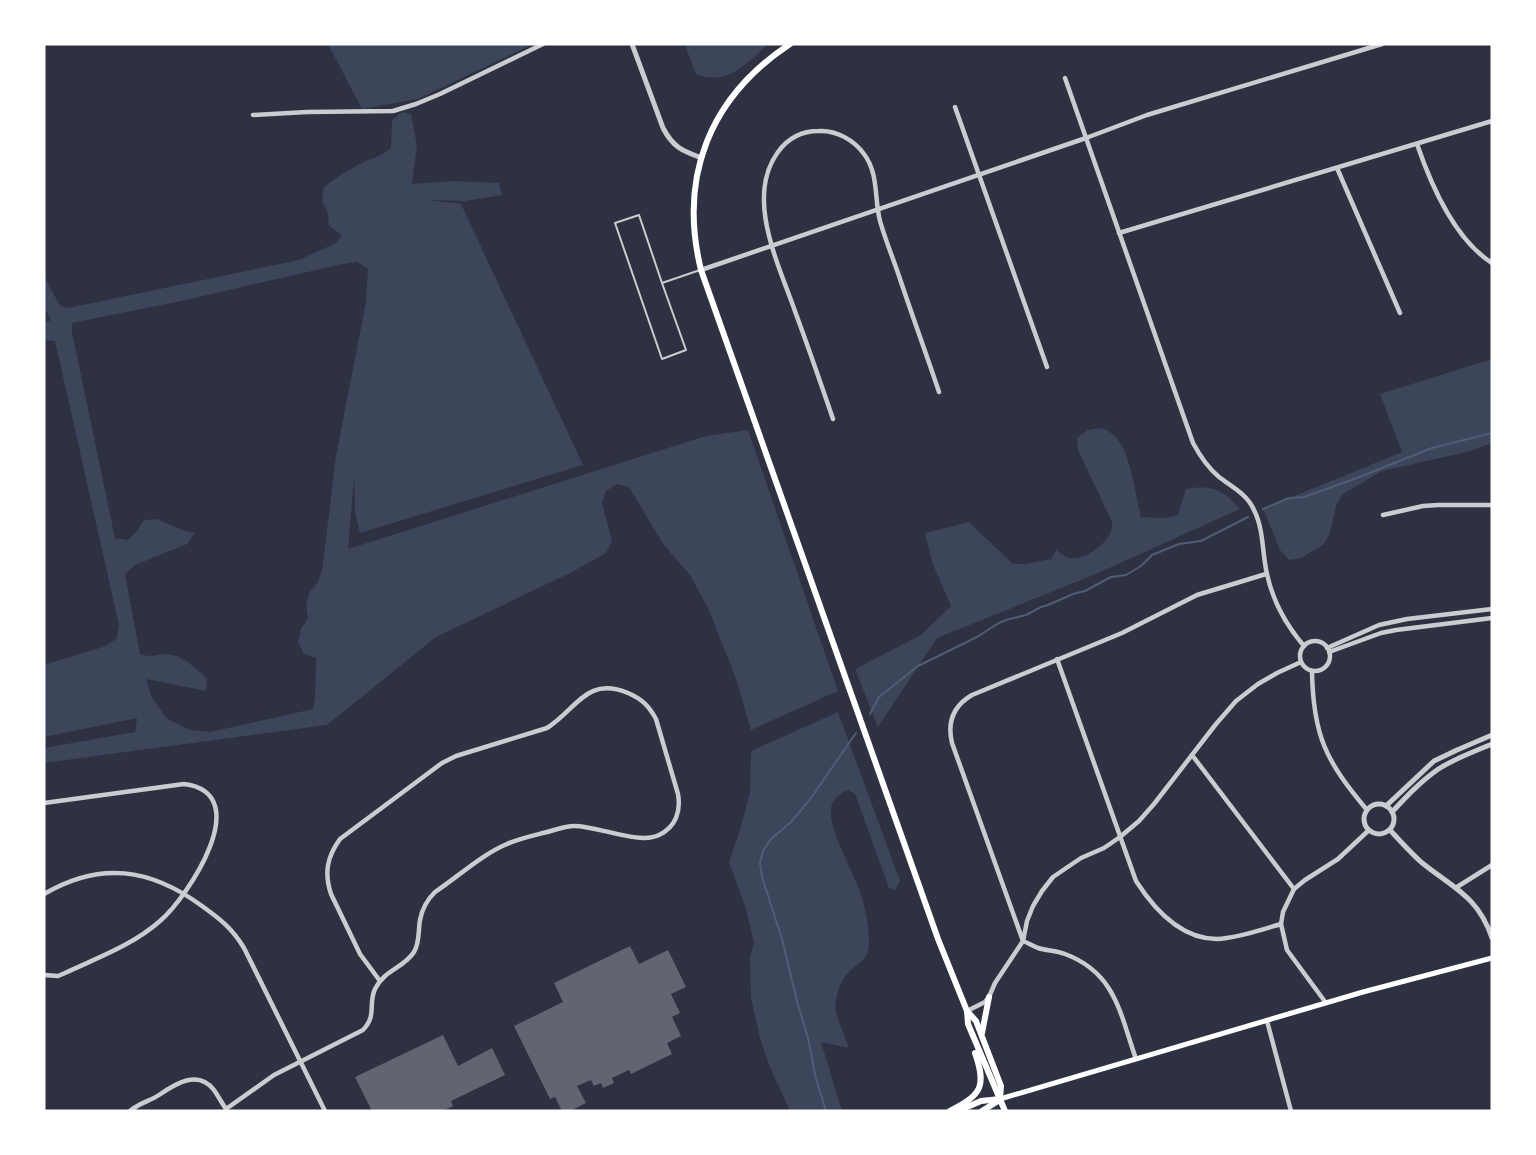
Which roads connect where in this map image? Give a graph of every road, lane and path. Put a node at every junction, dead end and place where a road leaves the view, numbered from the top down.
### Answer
1 (543, 44) edge
2 (632, 44) edge
3 (790, 44) edge
4 (1382, 44) edge
5 (1065, 78) dead end
6 (955, 107) dead end
7 (253, 115) dead end
8 (1492, 121) edge
9 (1086, 138) junction
10 (1417, 144) junction
11 (702, 158) junction
12 (1336, 168) junction
13 (979, 174) junction
14 (878, 209) junction
15 (1119, 233) junction
16 (772, 246) junction
17 (1492, 263) edge
18 (701, 270) junction
19 (662, 283) junction
20 (1400, 313) dead end
21 (1047, 367) dead end
22 (939, 392) dead end
23 (833, 419) dead end
24 (1492, 505) edge
25 (1383, 515) dead end
26 (1266, 574) junction
27 (1492, 609) edge
28 (1492, 618) edge
29 (1304, 646) junction
30 (1328, 650) junction
31 (1057, 659) junction
32 (1301, 662) junction
33 (1312, 671) junction
34 (1492, 735) edge
35 (1492, 744) edge
36 (1192, 755) junction
37 (44, 803) edge
38 (1386, 806) junction
39 (1367, 810) junction
40 (1392, 812) junction
41 (1368, 830) junction
42 (1390, 830) junction
43 (1120, 837) junction
44 (1492, 865) edge
45 (1457, 887) junction
46 (1294, 889) junction
47 (44, 894) edge
48 (185, 894) junction
49 (1281, 924) junction
50 (1492, 938) edge
51 (1023, 941) junction
52 (1492, 958) edge
53 (44, 975) edge
54 (380, 981) junction
55 (989, 997) junction
56 (1326, 1003) junction
57 (967, 1011) junction
58 (1267, 1021) junction
59 (981, 1034) junction
60 (976, 1045) junction
61 (1136, 1059) junction
62 (300, 1062) junction
63 (1000, 1100) junction
64 (227, 1110) edge
65 (130, 1111) edge
66 (325, 1111) edge
67 (950, 1111) edge
68 (957, 1111) edge
69 (982, 1111) edge
70 (1005, 1111) edge
71 (1291, 1111) edge

1 - 7 street
2 - 11 street
3 - 11 main road
4 - 9 street
5 - 9 street
6 - 13 street
8 - 10 street
9 - 13 street
9 - 15 street
10 - 12 street
10 - 17 street
11 - 18 main road
12 - 15 street
12 - 20 street
13 - 14 street
13 - 21 street
14 - 16 street
14 - 16 street
14 - 22 street
15 - 26 street
16 - 18 street
16 - 23 street
18 - 19 lane
18 - 57 main road
19 - 19 lane
24 - 25 street
26 - 29 street
26 - 31 street
27 - 30 street
28 - 30 street
29 - 30 street
29 - 32 street
30 - 33 street
31 - 43 street
31 - 51 street
32 - 33 street
32 - 36 street
33 - 39 street
34 - 38 street
35 - 40 street
36 - 43 street
36 - 46 street
37 - 48 street
38 - 39 street
38 - 40 street
39 - 41 street
40 - 42 street
41 - 42 street
41 - 46 street
42 - 45 street
43 - 49 street
43 - 51 street
44 - 45 street
45 - 50 street
46 - 49 street
47 - 48 street
48 - 53 street
48 - 62 street
49 - 56 street
51 - 55 street
51 - 61 street
52 - 56 main road
54 - 54 street
54 - 62 street
55 - 57 street
55 - 59 main road
56 - 58 main road
57 - 59 main road
57 - 60 main road
58 - 61 main road
58 - 71 street
59 - 63 main road
60 - 63 main road
60 - 67 main road
61 - 63 main road
62 - 64 street
62 - 66 street
63 - 68 main road
63 - 69 main road
63 - 70 main road
64 - 65 street

